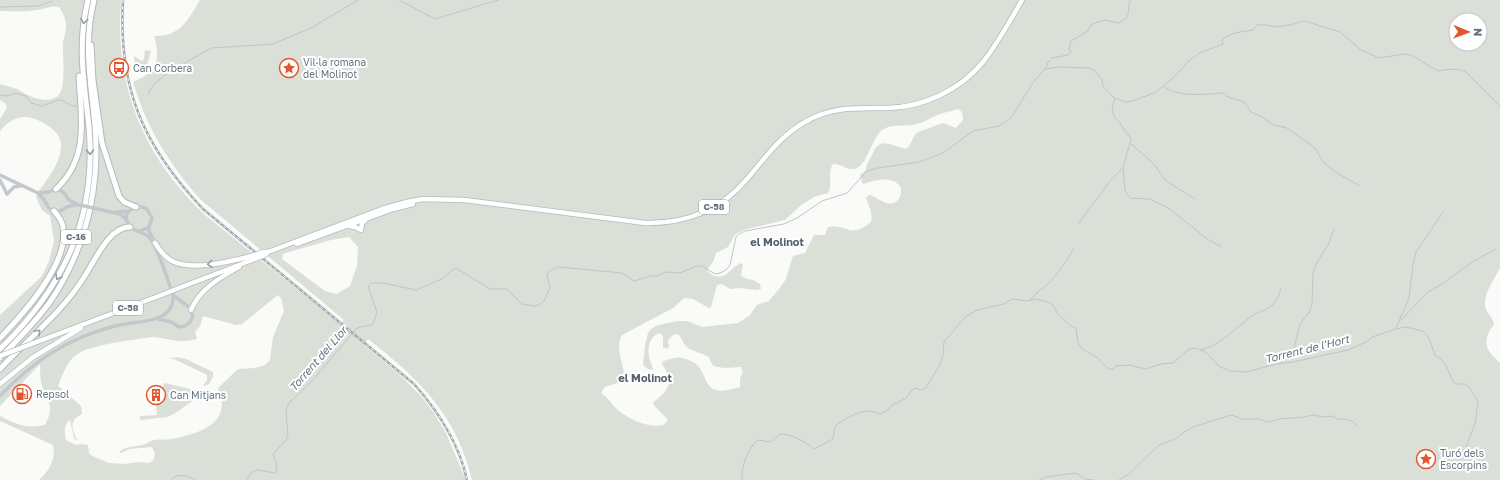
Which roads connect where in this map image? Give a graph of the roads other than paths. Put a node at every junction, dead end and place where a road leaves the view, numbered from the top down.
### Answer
1 (88, 0) edge
2 (95, 0) edge
3 (1022, 0) edge
4 (1025, 0) edge
5 (82, 35) junction
6 (0, 175) edge
7 (0, 180) edge
8 (21, 186) junction
9 (56, 189) junction
10 (49, 192) junction
11 (38, 193) junction
12 (67, 197) junction
13 (45, 201) junction
14 (79, 205) junction
15 (136, 206) junction
16 (65, 207) junction
17 (54, 211) junction
18 (129, 211) junction
19 (113, 212) junction
20 (375, 215) junction
21 (127, 220) junction
22 (354, 223) junction
23 (347, 226) junction
24 (130, 227) junction
25 (149, 227) junction
26 (361, 228) junction
27 (330, 229) junction
28 (140, 231) junction
29 (156, 243) junction
30 (277, 248) junction
31 (159, 256) junction
32 (249, 260) junction
33 (173, 295) junction
34 (182, 303) junction
35 (170, 309) junction
36 (191, 310) junction
37 (155, 319) junction
38 (92, 322) junction
39 (171, 322) junction
40 (23, 334) junction
41 (0, 338) edge
42 (0, 350) edge
43 (0, 357) edge
44 (0, 362) edge
45 (0, 369) edge
46 (0, 384) edge
47 (0, 396) edge

1 -> 5 highway, C-16
2 - 15 highway
2 - 40 highway, C-16
3 - 27 main road, C-58
4 - 20 main road, C-58
5 - 9 highway
5 -> 42 highway, C-16
6 - 8 street
7 - 8 street
8 - 11 street
9 - 10 street
9 - 12 street
10 - 11 street
10 - 13 street
11 - 13 street
12 - 14 street
12 - 16 street
13 - 17 street
14 - 16 street
14 - 19 street, bridge
15 - 18 street
15 - 25 street
16 - 17 street
17 - 41 highway
18 - 19 street
18 - 21 street
19 - 21 street
20 - 22 main road, C-58
20 - 26 main road
21 - 24 street
22 - 23 main road, C-58
22 - 26 main road
22 - 27 main road
23 - 26 main road
23 - 30 main road, C-58
24 - 28 street
45 -> 24 highway
25 - 28 street
25 - 29 street
27 - 30 main road, C-58
28 - 31 street
29 - 31 street
32 -> 29 main road
30 - 32 main road, C-58, bridge
31 - 33 street
32 - 36 main road
32 - 38 main road, C-58, bridge
33 - 34 street
33 - 35 street
34 - 35 street
34 - 36 street
35 - 37 street
35 - 39 street
36 - 39 street
37 - 39 street
37 - 47 street
38 - 43 main road, C-58, bridge
38 - 46 main road
40 - 43 highway, C-16
40 - 44 highway

